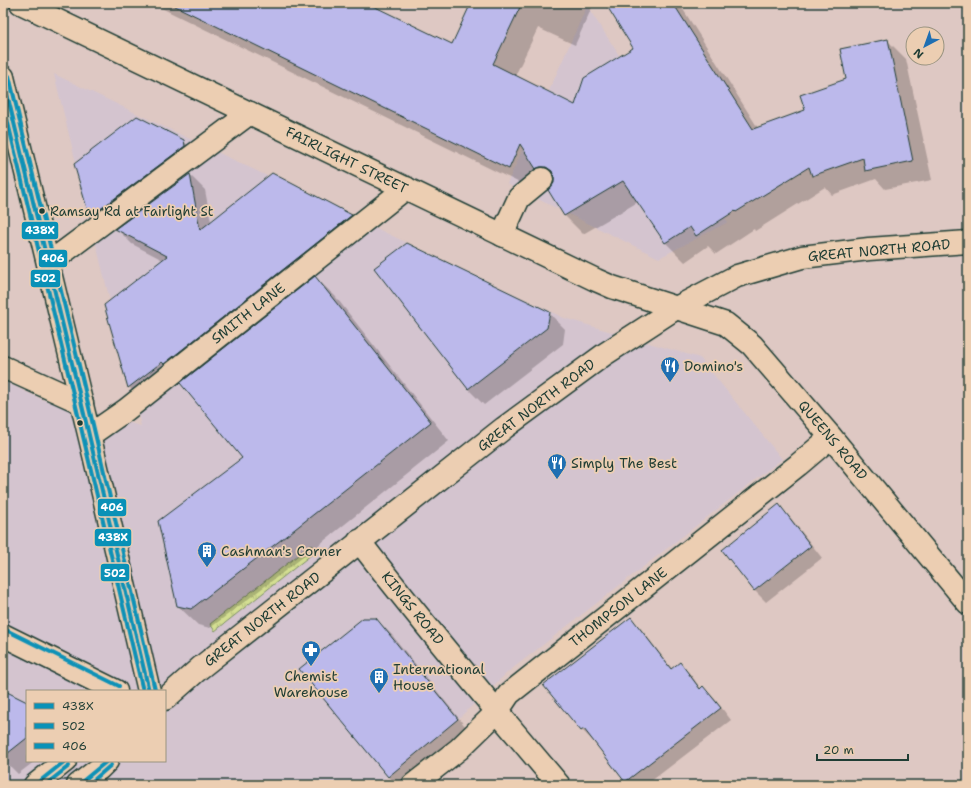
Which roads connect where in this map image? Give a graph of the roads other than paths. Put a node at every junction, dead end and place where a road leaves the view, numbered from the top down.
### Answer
1 (21, 3) edge
2 (3, 77) edge
3 (250, 113) junction
4 (542, 179) dead end
5 (406, 188) junction
6 (502, 235) junction
7 (968, 242) edge
8 (49, 263) junction
9 (676, 308) junction
10 (14, 377) edge
11 (82, 403) junction
12 (90, 435) junction
13 (831, 437) junction
14 (359, 542) junction
15 (968, 603) edge
16 (3, 635) edge
17 (114, 690) edge
18 (149, 690) edge
19 (166, 698) edge
20 (497, 712) junction
21 (64, 762) edge
22 (105, 762) edge
23 (35, 785) edge
24 (78, 785) edge
25 (413, 785) edge
26 (559, 785) edge

1 - 3 main road, FAIRLIGHT STREET
2 - 8 main road
3 - 5 main road, FAIRLIGHT STREET
3 - 8 main road
4 - 6 main road
5 - 6 main road, FAIRLIGHT STREET
5 - 12 main road, SMITH LANE
6 - 9 main road, FAIRLIGHT STREET
7 - 9 main road, GREAT NORTH ROAD
8 - 11 main road
9 - 13 main road, QUEENS ROAD
9 - 14 main road, GREAT NORTH ROAD
10 - 11 main road
11 - 12 main road
12 - 18 main road
13 - 15 main road, QUEENS ROAD
13 - 20 main road, THOMPSON LANE
14 - 19 main road, GREAT NORTH ROAD
14 - 20 main road, KINGS ROAD
16 - 17 main road
20 - 25 main road, THOMPSON LANE
20 - 26 main road, KINGS ROAD
21 - 23 main road
22 - 24 main road

